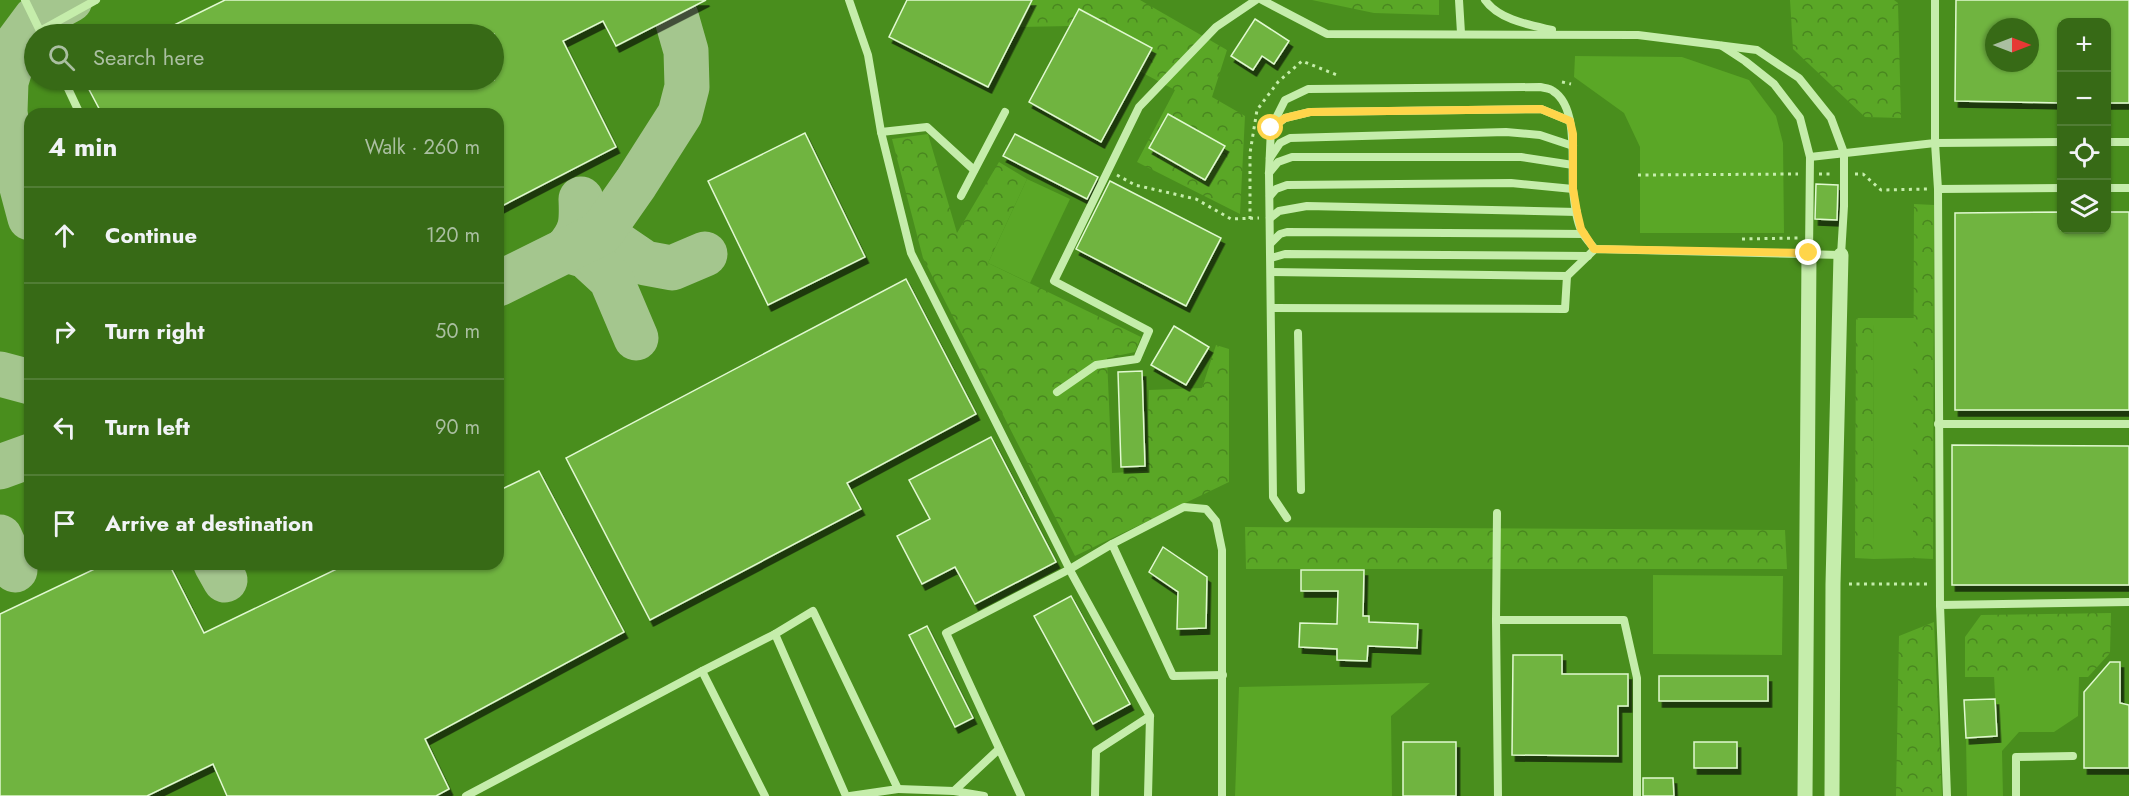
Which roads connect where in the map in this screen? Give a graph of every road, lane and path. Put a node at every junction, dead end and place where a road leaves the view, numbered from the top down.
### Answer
1 (25, 0) edge
2 (96, 0) edge
3 (849, 0) edge
4 (1256, 0) edge
5 (1262, 0) edge
6 (1459, 0) edge
7 (1485, 0) edge
8 (1935, 0) edge
9 (37, 24) edge
10 (56, 24) edge
11 (1461, 33) junction
12 (1568, 34) junction
13 (1718, 44) junction
14 (69, 90) edge
15 (77, 108) edge
16 (1005, 112) dead end
17 (1570, 121) junction
18 (1271, 128) junction
19 (881, 132) junction
20 (2057, 142) edge
21 (2111, 142) edge
22 (2129, 142) edge
23 (1935, 143) junction
24 (1573, 146) junction
25 (1844, 153) junction
26 (1810, 157) junction
27 (1270, 159) junction
28 (1573, 165) junction
29 (974, 170) junction
30 (1108, 170) junction
31 (1269, 173) junction
32 (1810, 174) junction
33 (1845, 174) junction
34 (1638, 175) dead end
35 (2057, 188) edge
36 (2111, 188) edge
37 (2129, 188) edge
38 (1573, 189) junction
39 (1938, 189) junction
40 (961, 196) dead end
41 (1270, 196) junction
42 (1577, 212) junction
43 (1270, 218) junction
44 (1584, 234) junction
45 (1271, 243) junction
46 (1594, 249) junction
47 (1809, 253) junction
48 (1841, 255) junction
49 (1588, 256) junction
50 (1271, 258) junction
51 (1271, 272) junction
52 (1567, 276) junction
53 (1272, 308) junction
54 (1298, 333) dead end
55 (1057, 392) dead end
56 (1938, 424) junction
57 (2129, 424) edge
58 (1301, 490) dead end
59 (1497, 513) dead end
60 (1287, 518) dead end
61 (1112, 544) junction
62 (1070, 569) junction
63 (1833, 584) junction
64 (1940, 584) junction
65 (2129, 602) edge
66 (1940, 605) junction
67 (1496, 620) junction
68 (775, 634) junction
69 (702, 671) junction
70 (1223, 675) junction
71 (1150, 716) junction
72 (999, 749) junction
73 (2073, 756) dead end
74 (898, 789) junction
75 (954, 791) junction
76 (466, 796) edge
77 (765, 796) edge
78 (848, 796) edge
79 (984, 796) edge
80 (1021, 796) edge
81 (1095, 796) edge
82 (1148, 796) edge
83 (1222, 796) edge
84 (1498, 796) edge
85 (1637, 796) edge
86 (1805, 796) edge
87 (1832, 796) edge
88 (1947, 796) edge
89 (2016, 796) edge

1 - 9 lane
2 - 10 lane
3 - 19 lane
4 - 30 lane
5 - 11 lane
6 - 11 lane
7 - 12 lane
8 - 23 lane
11 - 12 lane
12 - 13 lane
13 - 25 lane
13 - 26 lane
14 - 15 lane
16 - 29 lane
17 - 18 lane
17 - 18 lane
17 - 24 lane
18 - 27 lane
19 - 29 lane
19 - 62 lane
20 - 23 lane
21 - 22 lane
23 - 25 lane
23 - 39 lane
24 - 27 lane
24 - 28 lane
25 - 26 lane
25 - 33 lane
26 - 32 lane
27 - 31 lane
28 - 31 lane
28 - 38 lane
29 - 40 lane
30 - 43 path
30 - 55 lane
31 - 41 lane
32 - 33 path
32 - 34 path
32 - 47 lane
33 - 39 path
33 - 48 lane
35 - 39 lane
36 - 37 lane
38 - 41 lane
38 - 42 lane
39 - 56 lane
41 - 43 lane
42 - 43 lane
42 - 44 lane
43 - 45 lane
44 - 45 lane
44 - 46 lane
45 - 50 lane
46 - 47 lane
46 - 49 lane
47 - 48 lane
47 - 86 street
48 - 63 street
49 - 50 lane
49 - 52 lane
50 - 51 lane
51 - 52 lane
51 - 53 lane
52 - 53 lane
53 - 60 lane
54 - 58 lane
56 - 57 lane
56 - 64 lane
59 - 67 lane
61 - 62 lane
61 - 70 lane
61 - 70 lane
62 - 71 lane
62 - 72 lane
63 - 64 path
63 - 87 street
64 - 66 lane
65 - 66 lane
66 - 88 lane
67 - 84 lane
67 - 85 lane
68 - 69 lane
68 - 74 lane
68 - 78 lane
69 - 76 lane
69 - 77 lane
70 - 83 lane
71 - 81 lane
71 - 82 lane
72 - 75 lane
72 - 80 lane
73 - 89 lane
74 - 75 lane
74 - 78 lane
75 - 79 lane

